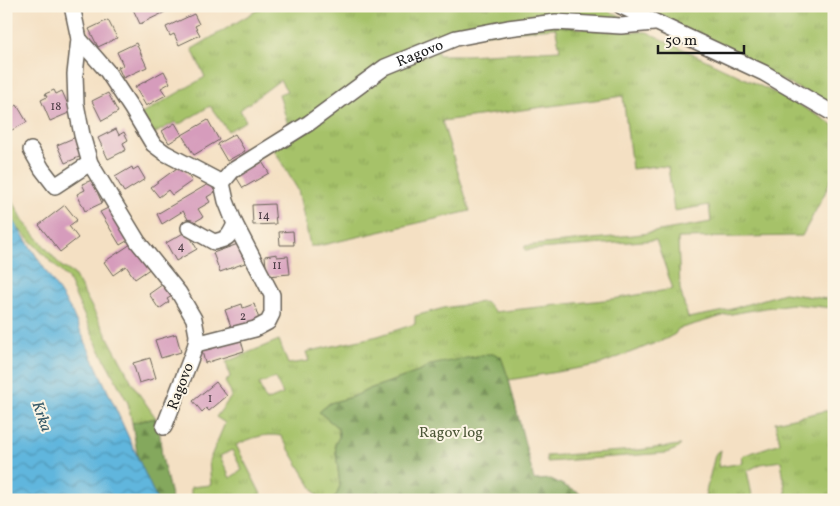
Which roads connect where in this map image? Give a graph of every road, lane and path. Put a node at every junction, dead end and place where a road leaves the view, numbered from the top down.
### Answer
1 (72, 6) edge
2 (621, 6) edge
3 (654, 23) junction
4 (79, 39) junction
5 (834, 114) edge
6 (31, 150) dead end
7 (90, 163) junction
8 (222, 183) junction
9 (235, 224) junction
10 (189, 228) dead end
11 (196, 344) junction
12 (164, 427) dead end

1 - 4 street, Ragovo
2 - 3 street, Ragovo
3 - 5 street, Ragovo
3 - 8 street, Ragovo
4 - 7 street, Ragovo
4 - 8 street, Ragovo
6 - 7 street
7 - 11 street, Ragovo
8 - 9 street, Ragovo
9 - 10 street
9 - 11 street, Ragovo
11 - 12 street, Ragovo

